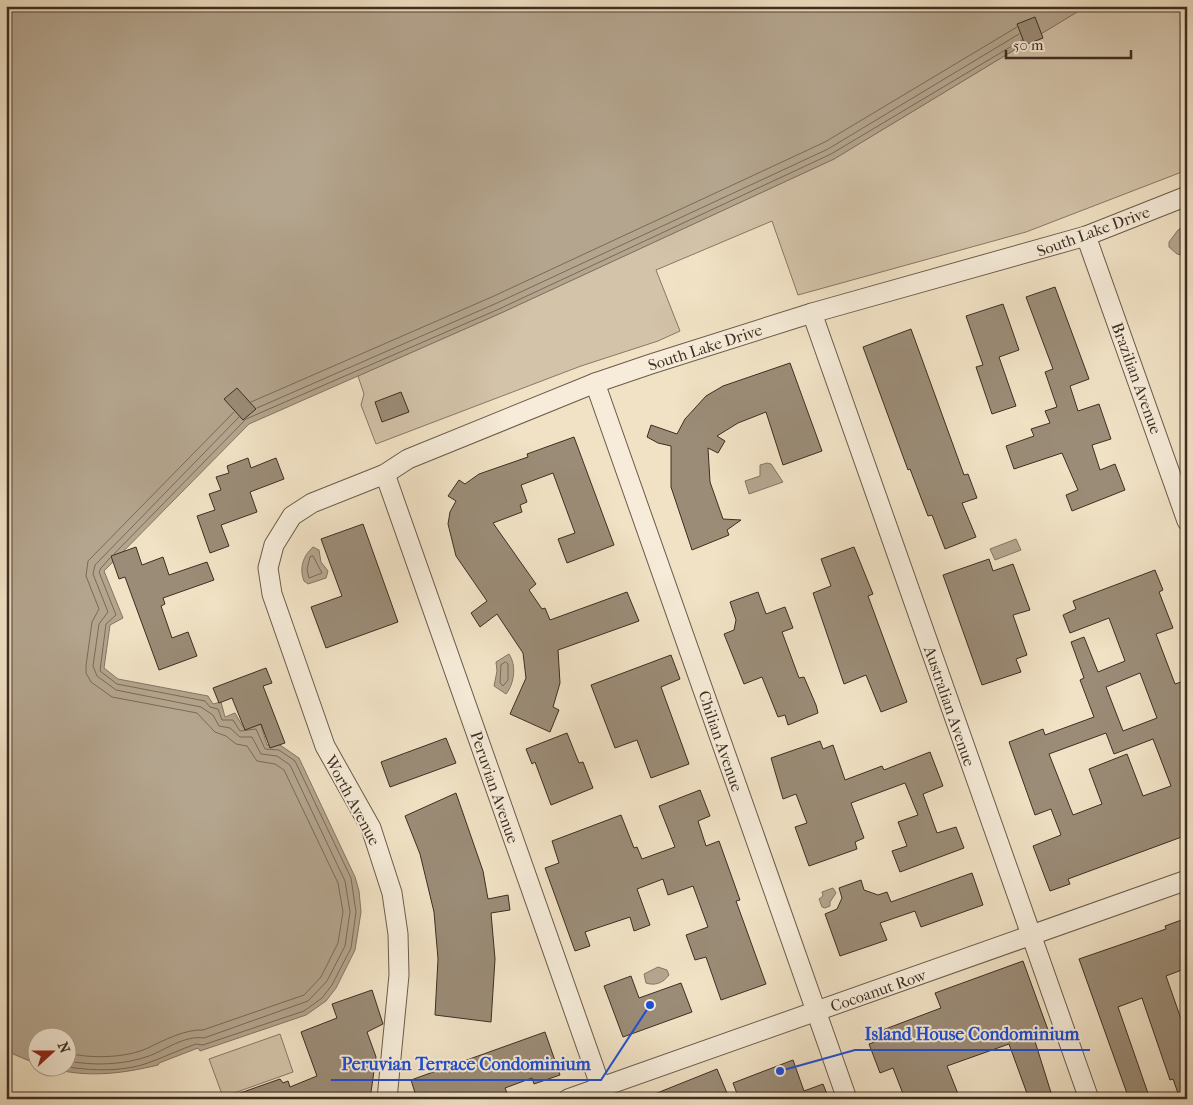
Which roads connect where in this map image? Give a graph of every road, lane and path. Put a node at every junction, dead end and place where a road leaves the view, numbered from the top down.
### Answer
1 (1187, 196) edge
2 (1086, 236) junction
3 (812, 313) junction
4 (595, 384) junction
5 (385, 474) junction
6 (1187, 521) edge
7 (268, 568) joint
8 (1187, 880) edge
9 (1031, 935) junction
10 (816, 1011) junction
11 (603, 1093) edge
12 (387, 1099) edge
13 (568, 1099) edge
14 (847, 1099) edge
15 (1089, 1099) edge

1 - 2 street, South Lake Drive
2 - 3 street, South Lake Drive
2 - 6 street, Brazilian Avenue
3 - 4 street, South Lake Drive
3 - 9 street, Australian Avenue
4 - 5 street, South Lake Drive
4 - 10 street, Chilian Avenue
5 - 7 street, South Lake Drive
5 - 11 street, Peruvian Avenue
7 - 12 street, Worth Avenue
8 - 9 street, Cocoanut Row
9 - 10 street, Cocoanut Row
9 - 15 street, Australian Avenue
10 - 11 street, Cocoanut Row
10 - 14 street, Chilian Avenue
11 - 13 street, Cocoanut Row

